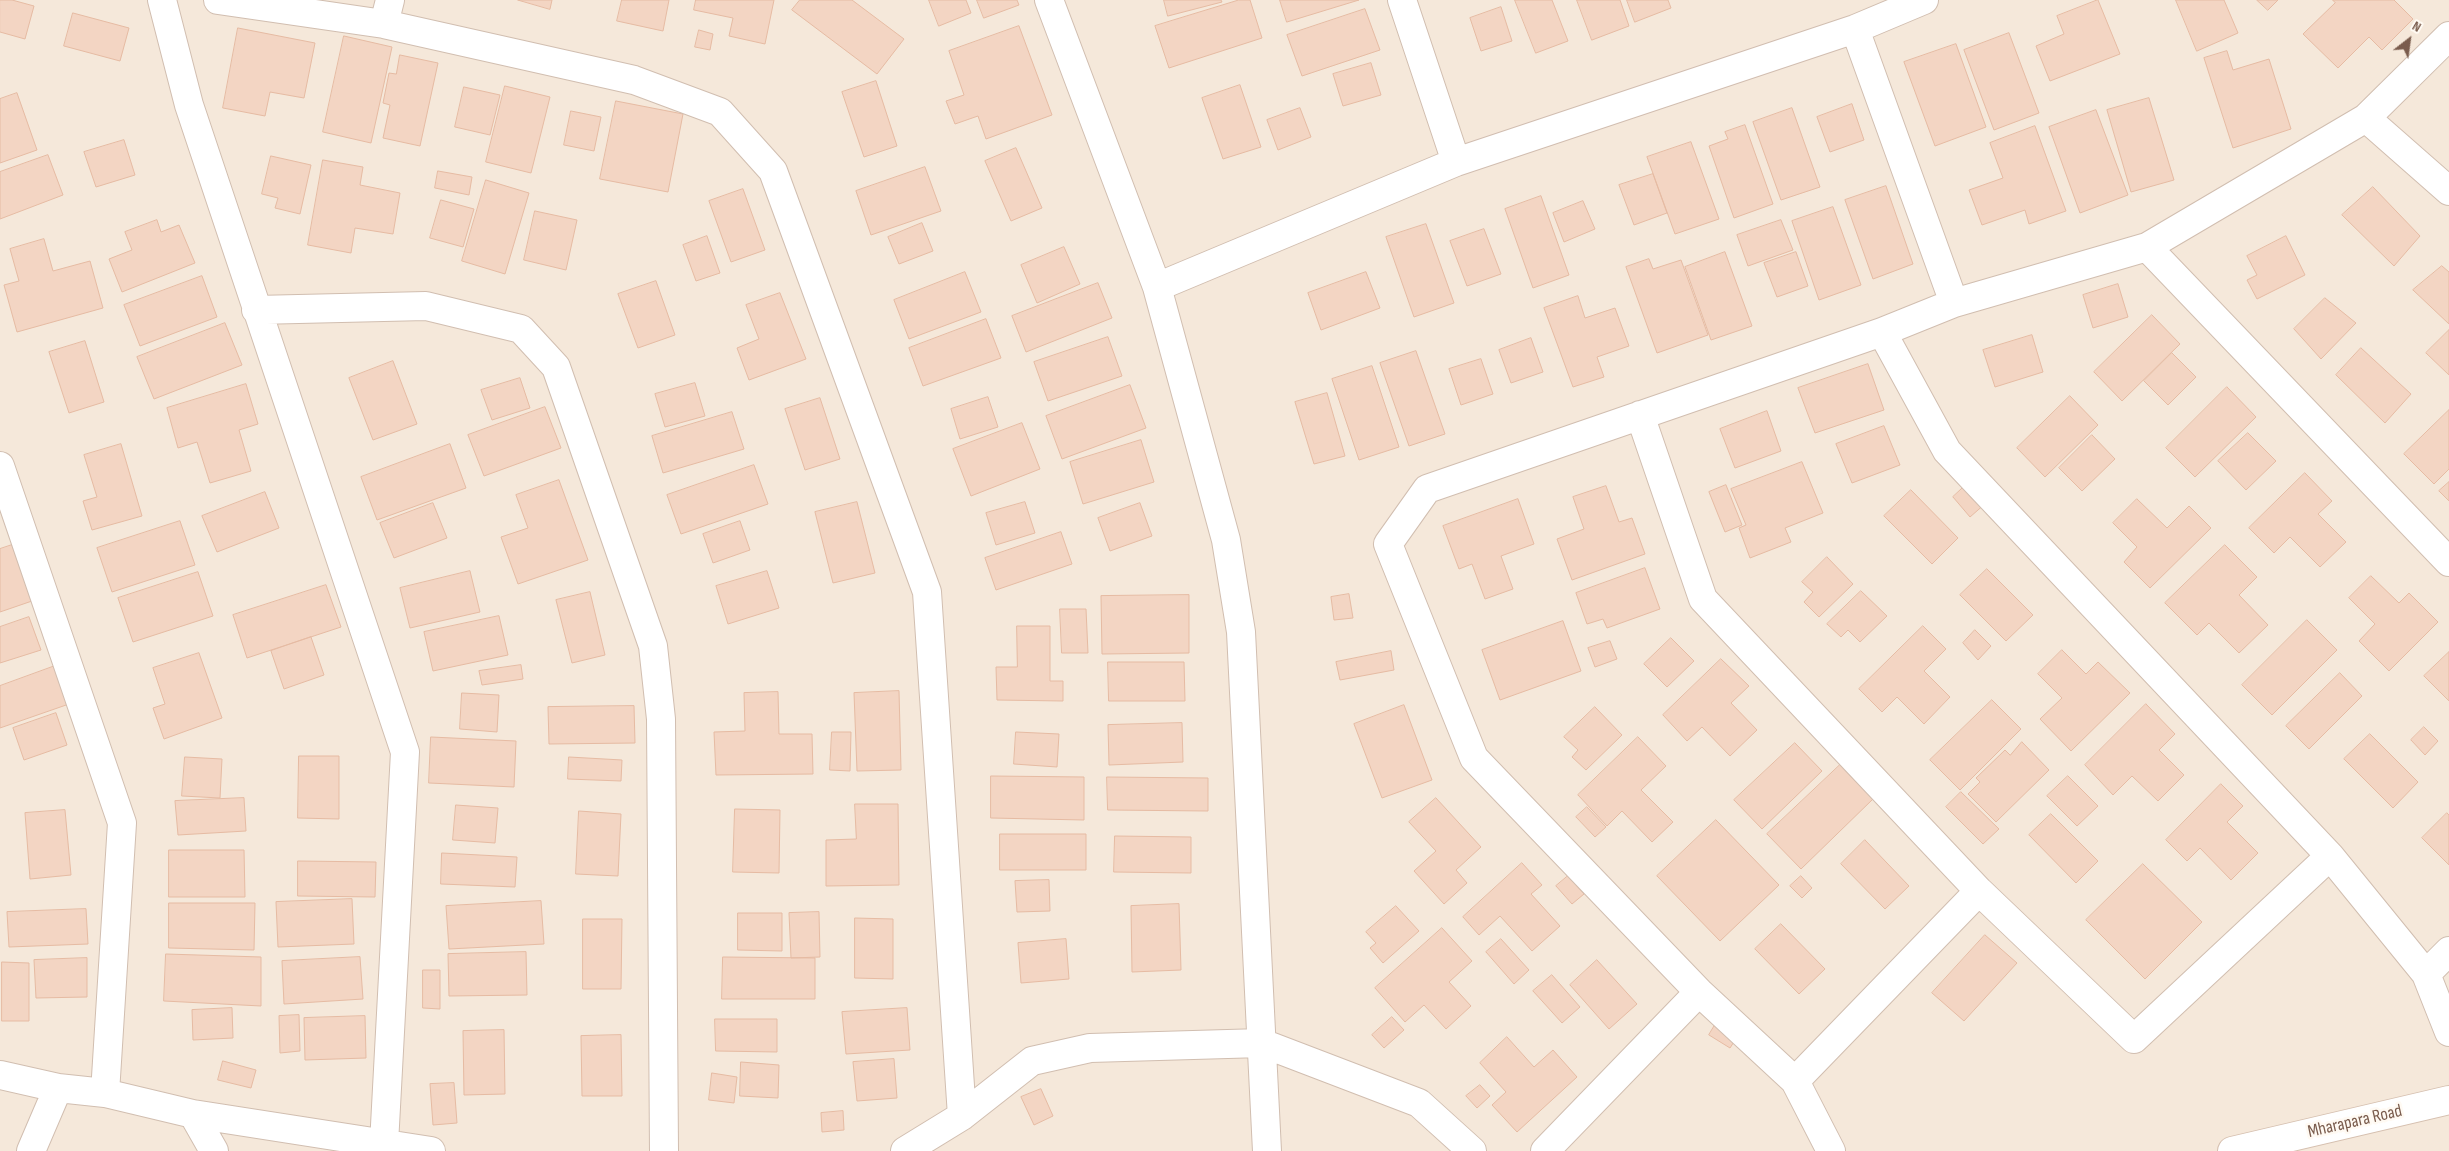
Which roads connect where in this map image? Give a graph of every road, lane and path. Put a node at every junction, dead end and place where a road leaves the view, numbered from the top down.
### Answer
1 (162, 0) edge
2 (218, 0) edge
3 (1049, 0) edge
4 (1402, 0) edge
5 (1924, 0) edge
6 (387, 12) edge
7 (1855, 29) junction
8 (2449, 36) edge
9 (2366, 118) junction
10 (1456, 162) junction
11 (2449, 191) edge
12 (2147, 247) junction
13 (1157, 287) junction
14 (1954, 303) junction
15 (256, 310) junction
16 (1882, 332) junction
17 (1640, 415) junction
18 (1, 472) edge
19 (2449, 562) edge
20 (2330, 856) junction
21 (1979, 891) junction
22 (2449, 951) edge
23 (2426, 974) junction
24 (1699, 992) junction
25 (2449, 1032) edge
26 (1262, 1043) junction
27 (0, 1075) edge
28 (1794, 1081) junction
29 (58, 1088) junction
30 (106, 1093) junction
31 (2449, 1100) edge
32 (193, 1114) junction
33 (962, 1116) junction
34 (326, 1143) edge
35 (384, 1144) junction
36 (31, 1151) edge
37 (214, 1151) edge
38 (431, 1151) edge
39 (664, 1151) edge
40 (905, 1151) edge
41 (1267, 1151) edge
42 (1472, 1151) edge
43 (1545, 1151) edge
44 (1831, 1151) edge
45 (2232, 1151) edge

1 - 15 street
2 - 6 street
3 - 13 street
4 - 10 street
5 - 7 street
6 - 33 street
7 - 10 street
7 - 14 street
8 - 9 street
9 - 11 street
9 - 12 street
10 - 13 street
12 - 14 street
12 - 19 street
13 - 26 street
14 - 16 street
15 - 35 street
15 - 39 street
16 - 17 street
16 - 20 street
17 - 21 street
17 - 24 street
18 - 30 street
20 - 21 street
20 - 23 street
21 - 28 street
22 - 23 street
23 - 25 street
24 - 28 street
24 - 43 street
26 - 33 street
26 - 41 street
26 - 42 street
27 - 29 street
28 - 44 street
29 - 30 street
29 - 36 street
30 - 32 street
31 - 45 street, Mharapara Road
32 - 34 street
32 - 37 street
33 - 40 street
34 - 35 street
35 - 38 street

